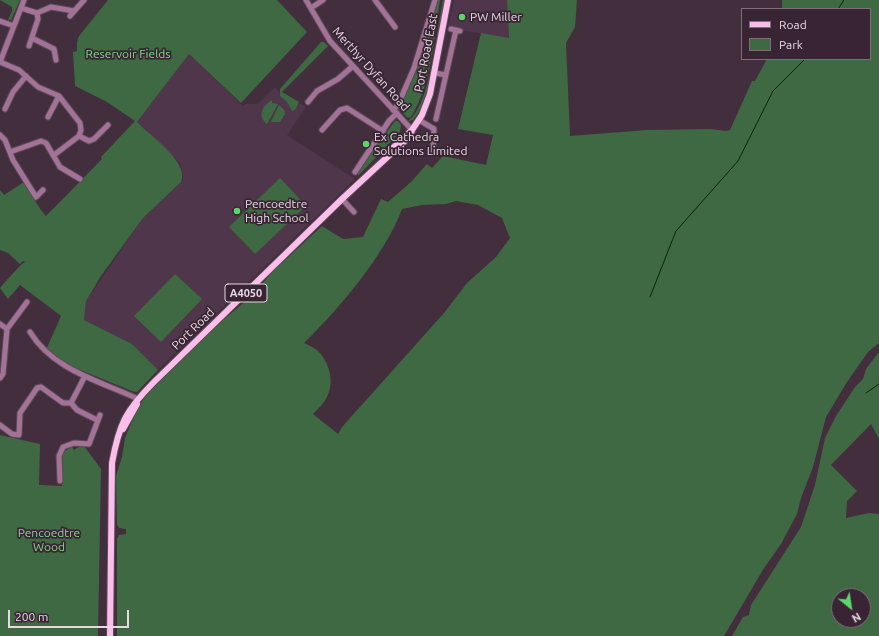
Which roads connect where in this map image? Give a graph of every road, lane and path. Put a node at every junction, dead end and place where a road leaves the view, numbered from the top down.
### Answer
1 (24, 0) edge
2 (84, 0) edge
3 (306, 0) edge
4 (323, 0) edge
5 (375, 0) edge
6 (435, 0) edge
7 (448, 0) edge
8 (21, 8) junction
9 (311, 8) junction
10 (74, 10) junction
11 (37, 14) junction
12 (70, 16) dead end
13 (0, 20) edge
14 (14, 26) junction
15 (395, 27) dead end
16 (456, 30) dead end
17 (32, 38) junction
18 (29, 46) dead end
19 (56, 60) dead end
20 (0, 62) edge
21 (353, 66) junction
22 (435, 73) junction
23 (446, 75) junction
24 (26, 76) junction
25 (59, 96) junction
26 (308, 102) dead end
27 (4, 109) dead end
28 (395, 112) junction
29 (48, 117) dead end
30 (436, 119) dead end
31 (419, 120) junction
32 (108, 125) dead end
33 (322, 130) dead end
34 (412, 130) junction
35 (383, 132) junction
36 (0, 135) edge
37 (79, 136) junction
38 (10, 152) junction
39 (433, 153) dead end
40 (54, 156) junction
41 (355, 172) dead end
42 (80, 179) dead end
43 (43, 190) dead end
44 (342, 199) junction
45 (354, 212) dead end
46 (27, 302) dead end
47 (0, 324) edge
48 (7, 329) junction
49 (30, 332) dead end
50 (85, 376) junction
51 (0, 378) edge
52 (138, 399) junction
53 (71, 403) junction
54 (100, 415) dead end
55 (97, 420) junction
56 (0, 425) edge
57 (60, 481) dead end
58 (110, 636) edge

1 - 8 street
2 - 10 street
3 - 9 street, Merthyr Dyfan Road
4 - 9 street
5 - 15 street
6 - 28 street, Port Road East
7 - 22 main road, Port Road East / A4050
8 - 11 street
8 - 14 street
9 - 21 street, Merthyr Dyfan Road
10 - 11 street
10 - 12 street
11 - 17 street
13 - 14 street
14 - 20 street
16 - 23 street
17 - 18 street
17 - 19 street
20 - 24 street
21 - 26 street
21 - 28 street, Merthyr Dyfan Road
22 - 23 street
22 - 31 main road, Port Road East / A4050
23 - 30 street
24 - 25 street
24 - 27 street
25 - 29 street
25 - 37 street
28 - 34 street, Merthyr Dyfan Road
28 - 35 street, Port Road East
31 - 34 main road, Port Road East / A4050
31 - 39 street
32 - 37 street
33 - 35 street
34 - 44 main road, Port Road / A4050
35 - 41 street, Port Road East
36 - 38 street
37 - 40 street
38 - 40 street
38 - 43 street
40 - 42 street
44 - 45 street
44 - 52 main road, Port Road / A4050
46 - 48 street
47 - 48 street
48 - 51 street
49 - 50 street
50 - 52 street
50 - 53 street
52 - 58 main road, Port Road / A4050
53 - 55 street
53 - 56 street
54 - 55 street
55 - 57 street

